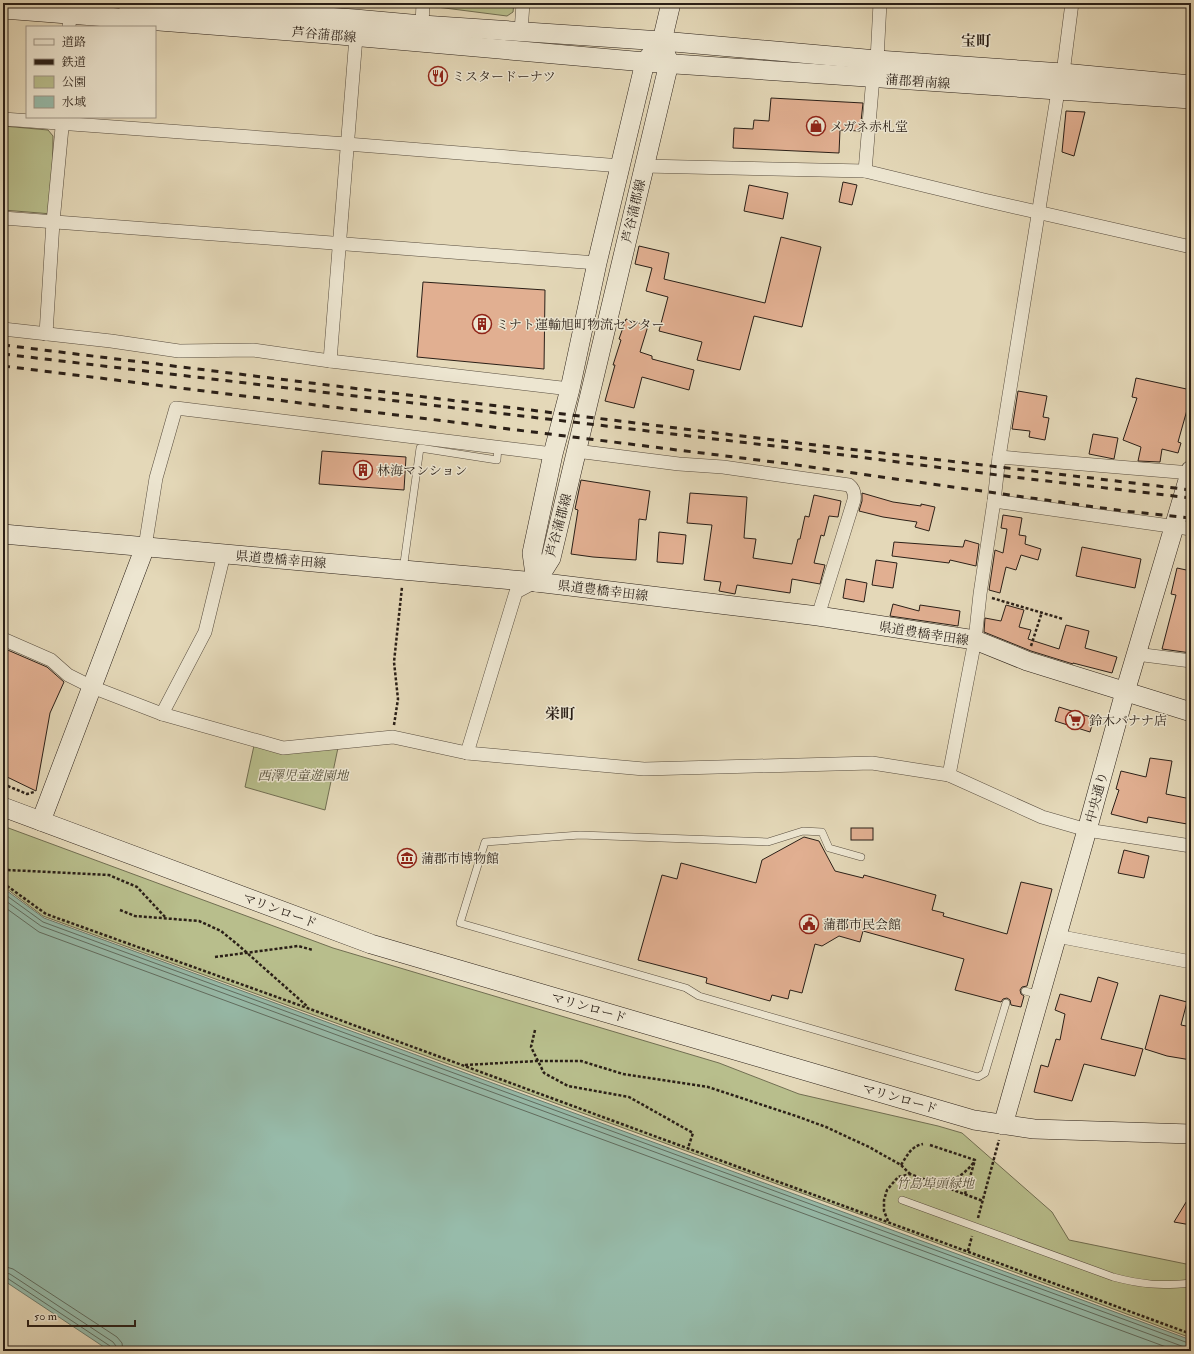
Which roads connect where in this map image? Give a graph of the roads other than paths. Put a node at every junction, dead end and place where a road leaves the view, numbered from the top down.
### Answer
1 (127, 3) edge
2 (423, 3) edge
3 (523, 3) edge
4 (671, 3) edge
5 (880, 3) edge
6 (1072, 3) edge
7 (172, 5) edge
8 (3, 9) edge
9 (69, 20) edge
10 (422, 25) junction
11 (521, 32) junction
12 (356, 37) junction
13 (662, 41) junction
14 (645, 62) junction
15 (669, 64) junction
16 (875, 69) junction
17 (1060, 82) junction
18 (1191, 85) edge
19 (1191, 99) edge
20 (3, 119) edge
21 (63, 120) edge
22 (347, 144) junction
23 (621, 166) junction
24 (644, 166) junction
25 (865, 171) junction
26 (1040, 212) junction
27 (3, 218) edge
28 (53, 222) junction
29 (340, 243) junction
30 (1191, 247) edge
31 (597, 263) junction
32 (3, 329) edge
33 (46, 334) junction
34 (330, 361) junction
35 (570, 389) junction
36 (498, 446) junction
37 (576, 451) junction
38 (554, 454) junction
39 (1000, 457) junction
40 (1191, 472) edge
41 (994, 502) junction
42 (1183, 528) edge
43 (3, 534) edge
44 (145, 547) junction
45 (224, 554) junction
46 (403, 570) junction
47 (536, 582) junction
48 (818, 616) junction
49 (3, 640) edge
50 (975, 640) junction
51 (1136, 654) junction
52 (1191, 661) edge
53 (92, 688) junction
54 (1125, 692) junction
55 (1191, 712) edge
56 (162, 714) junction
57 (467, 753) junction
58 (949, 775) junction
59 (3, 807) edge
60 (41, 821) junction
61 (1087, 830) junction
62 (1191, 846) edge
63 (861, 858) dead end
64 (1057, 936) junction
65 (1191, 962) edge
66 (1006, 1003) dead end
67 (1003, 1125) junction
68 (1191, 1134) edge
69 (902, 1200) dead end
70 (1191, 1283) edge

1 - 7 main road, 芦谷蒲郡線
2 - 10 street
3 - 11 street
4 - 13 main road
5 - 16 street
6 - 17 street
7 - 10 main road, 芦谷蒲郡線
8 - 9 main road, 芦谷蒲郡線
9 - 12 main road, 芦谷蒲郡線
10 - 11 main road, 芦谷蒲郡線
11 - 13 main road, 芦谷蒲郡線
12 - 14 main road, 芦谷蒲郡線
12 - 22 street
13 - 14 main road, 芦谷蒲郡線
13 - 15 main road
13 - 16 main road, 蒲郡碧南線
14 - 15 main road, 蒲郡碧南線
14 - 23 main road, 芦谷蒲郡線
15 - 16 main road, 蒲郡碧南線
15 - 24 main road, 芦谷蒲郡線
16 - 17 main road, 蒲郡碧南線
16 - 25 street
17 - 18 main road, 蒲郡碧南線
17 - 19 main road, 蒲郡碧南線
17 - 26 street
20 - 21 street
21 - 22 street
21 - 28 street
22 - 23 street
22 - 29 street
23 - 31 main road, 芦谷蒲郡線
24 - 25 street
24 - 37 main road, 芦谷蒲郡線
25 - 26 street
26 - 30 street
26 - 39 street
27 - 28 street
28 - 29 street
28 - 33 street
29 - 31 street
29 - 34 street
31 - 35 main road, 芦谷蒲郡線
32 - 33 street
33 - 34 street
34 - 35 street
35 - 38 main road, 芦谷蒲郡線
36 - 38 street
36 - 44 street
36 - 46 lane
37 - 47 main road, 芦谷蒲郡線
37 - 48 street
38 - 47 main road, 芦谷蒲郡線
39 - 40 street
39 - 41 street
40 - 42 main road, 中央通り
41 - 42 street
41 - 50 street
42 - 51 main road, 中央通り
43 - 44 main road, 県道豊橋幸田線
44 - 45 main road, 県道豊橋幸田線
44 - 53 main road
45 - 46 main road, 県道豊橋幸田線
45 - 56 street
46 - 47 main road, 県道豊橋幸田線
47 - 48 main road, 県道豊橋幸田線
47 - 57 street
48 - 50 main road, 県道豊橋幸田線
49 - 53 street
50 - 54 main road, 県道豊橋幸田線
50 - 58 street
51 - 52 street
51 - 54 main road, 中央通り
53 - 56 street
53 - 60 main road
54 - 55 main road, 県道豊橋幸田線
54 - 61 main road, 中央通り
56 - 57 street
57 - 58 street
58 - 61 street
59 - 60 main road, マリンロード
60 - 67 main road, マリンロード
61 - 62 street
61 - 64 main road, 中央通り
63 - 66 lane
64 - 65 street
64 - 67 main road, 中央通り
67 - 68 main road, マリンロード
69 - 70 lane

